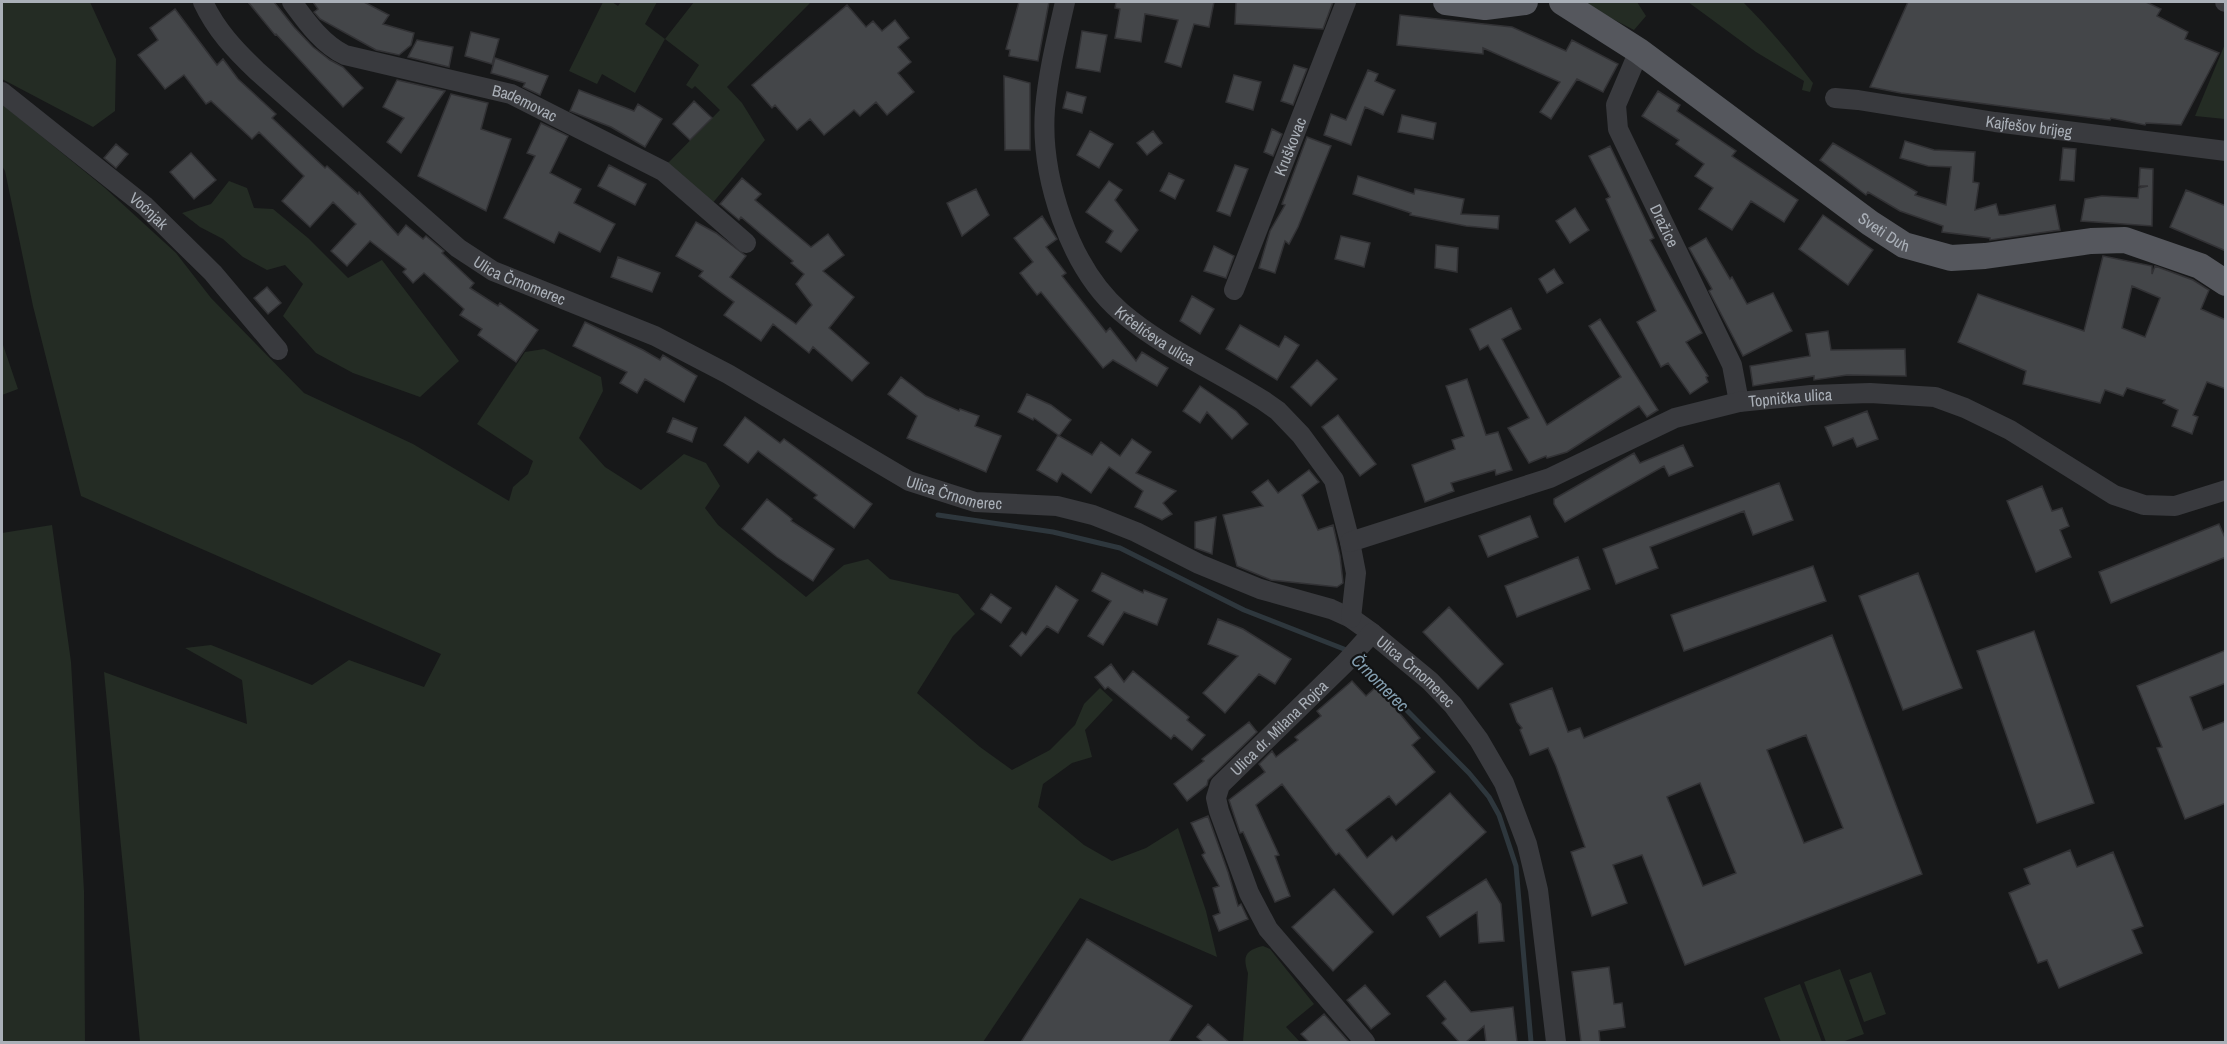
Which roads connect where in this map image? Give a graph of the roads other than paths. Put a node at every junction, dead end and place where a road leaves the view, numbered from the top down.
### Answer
1 (203, 2) edge
2 (292, 2) edge
3 (1065, 2) edge
4 (1346, 2) edge
5 (1446, 2) edge
6 (1525, 2) edge
7 (1539, 2) edge
8 (1562, 2) edge
9 (1594, 24) junction
10 (1639, 51) junction
11 (2, 92) edge
12 (1835, 98) dead end
13 (2226, 151) edge
14 (746, 243) dead end
15 (2226, 283) edge
16 (1234, 290) dead end
17 (278, 350) dead end
18 (1739, 402) junction
19 (2226, 490) edge
20 (1350, 542) junction
21 (1351, 618) junction
22 (1372, 633) junction
23 (1365, 1042) edge
24 (1556, 1042) edge

1 - 21 street, Ulica Črnomerec
2 - 14 street, Bademovac
3 - 20 street, Krčelićeva ulica
4 - 16 street, Kruškovac
5 - 6 main road
7 - 9 main road, Sveti Duh
8 - 9 main road, Sveti Duh
9 - 10 main road, Sveti Duh
10 - 15 main road, Sveti Duh
10 - 18 street, Dražice
11 - 17 street, Voćnjak
12 - 13 street, Kajfešov brijeg
18 - 19 street, Topnička ulica
18 - 20 street, Topnička ulica
20 - 21 street, Krčelićeva ulica
21 - 22 street, Ulica Črnomerec
22 - 23 street, Ulica dr. Milana Rojca
22 - 24 street, Ulica Črnomerec

